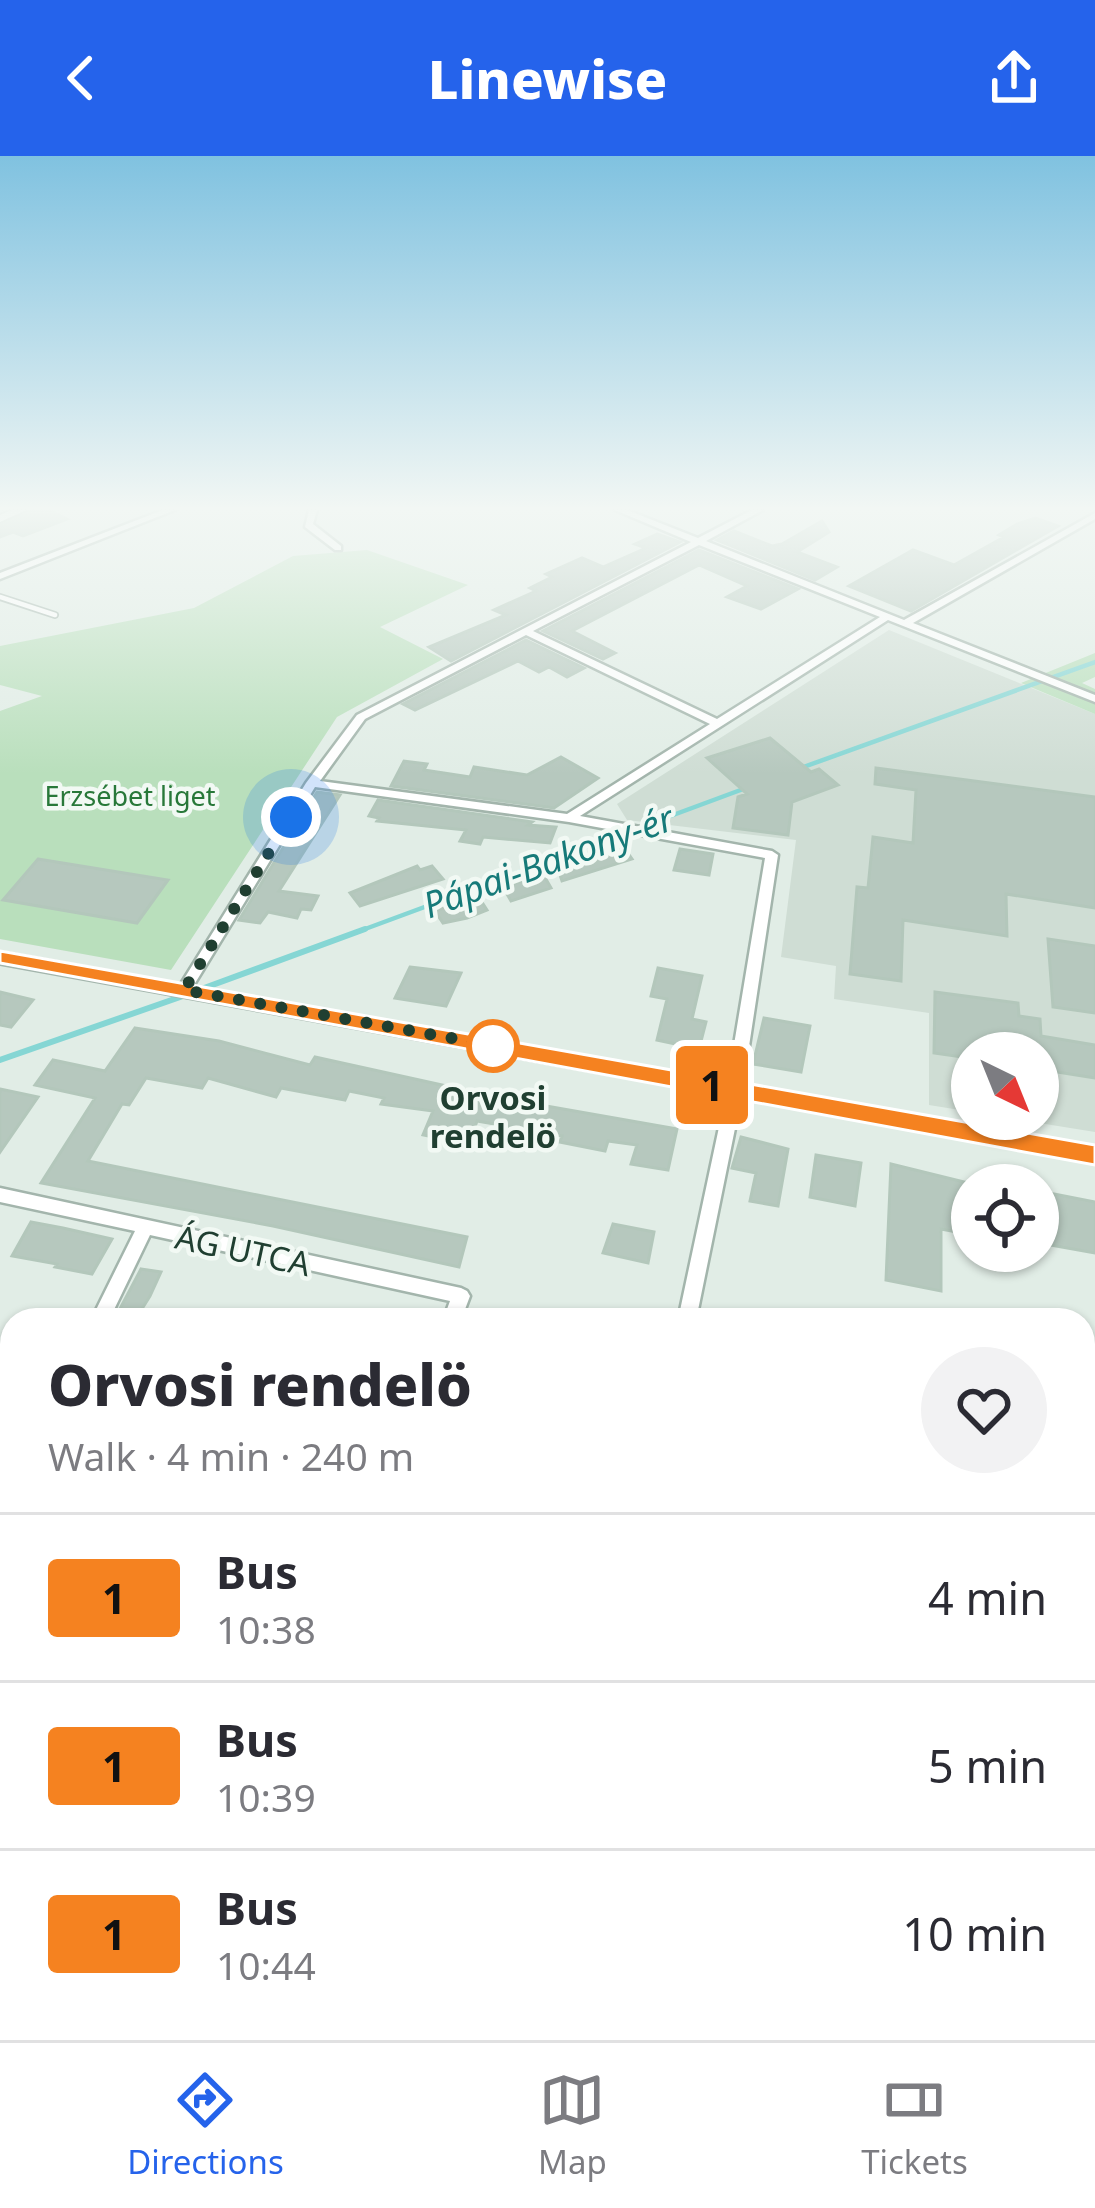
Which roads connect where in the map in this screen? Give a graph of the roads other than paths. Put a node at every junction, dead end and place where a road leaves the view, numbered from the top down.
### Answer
1 (3, 598) edge
2 (592, 598) edge
3 (839, 598) edge
4 (950, 598) edge
5 (55, 615) dead end
6 (886, 617) junction
7 (904, 624) junction
8 (525, 631) junction
9 (1095, 700) edge
10 (718, 723) junction
11 (312, 783) junction
12 (600, 798) junction
13 (569, 818) junction
14 (615, 826) junction
15 (0, 958) edge
16 (184, 990) junction
17 (735, 1090) junction
18 (1095, 1155) edge
19 (0, 1195) edge
20 (144, 1230) junction
21 (106, 1308) edge
22 (456, 1308) edge
23 (690, 1308) edge

1 - 5 lane
2 - 8 street
3 - 6 street
4 - 7 street
6 - 7 street
6 - 10 street
7 - 9 street
8 - 10 street
8 - 11 street
10 - 12 street
11 - 13 street
11 - 16 street
12 - 13 street
12 - 14 street
13 - 14 street
14 - 17 street
15 - 16 street
16 - 17 street
17 - 18 street
17 - 23 street
19 - 20 street, ÁG UTCA
20 - 21 street
20 - 22 street, ÁG UTCA

